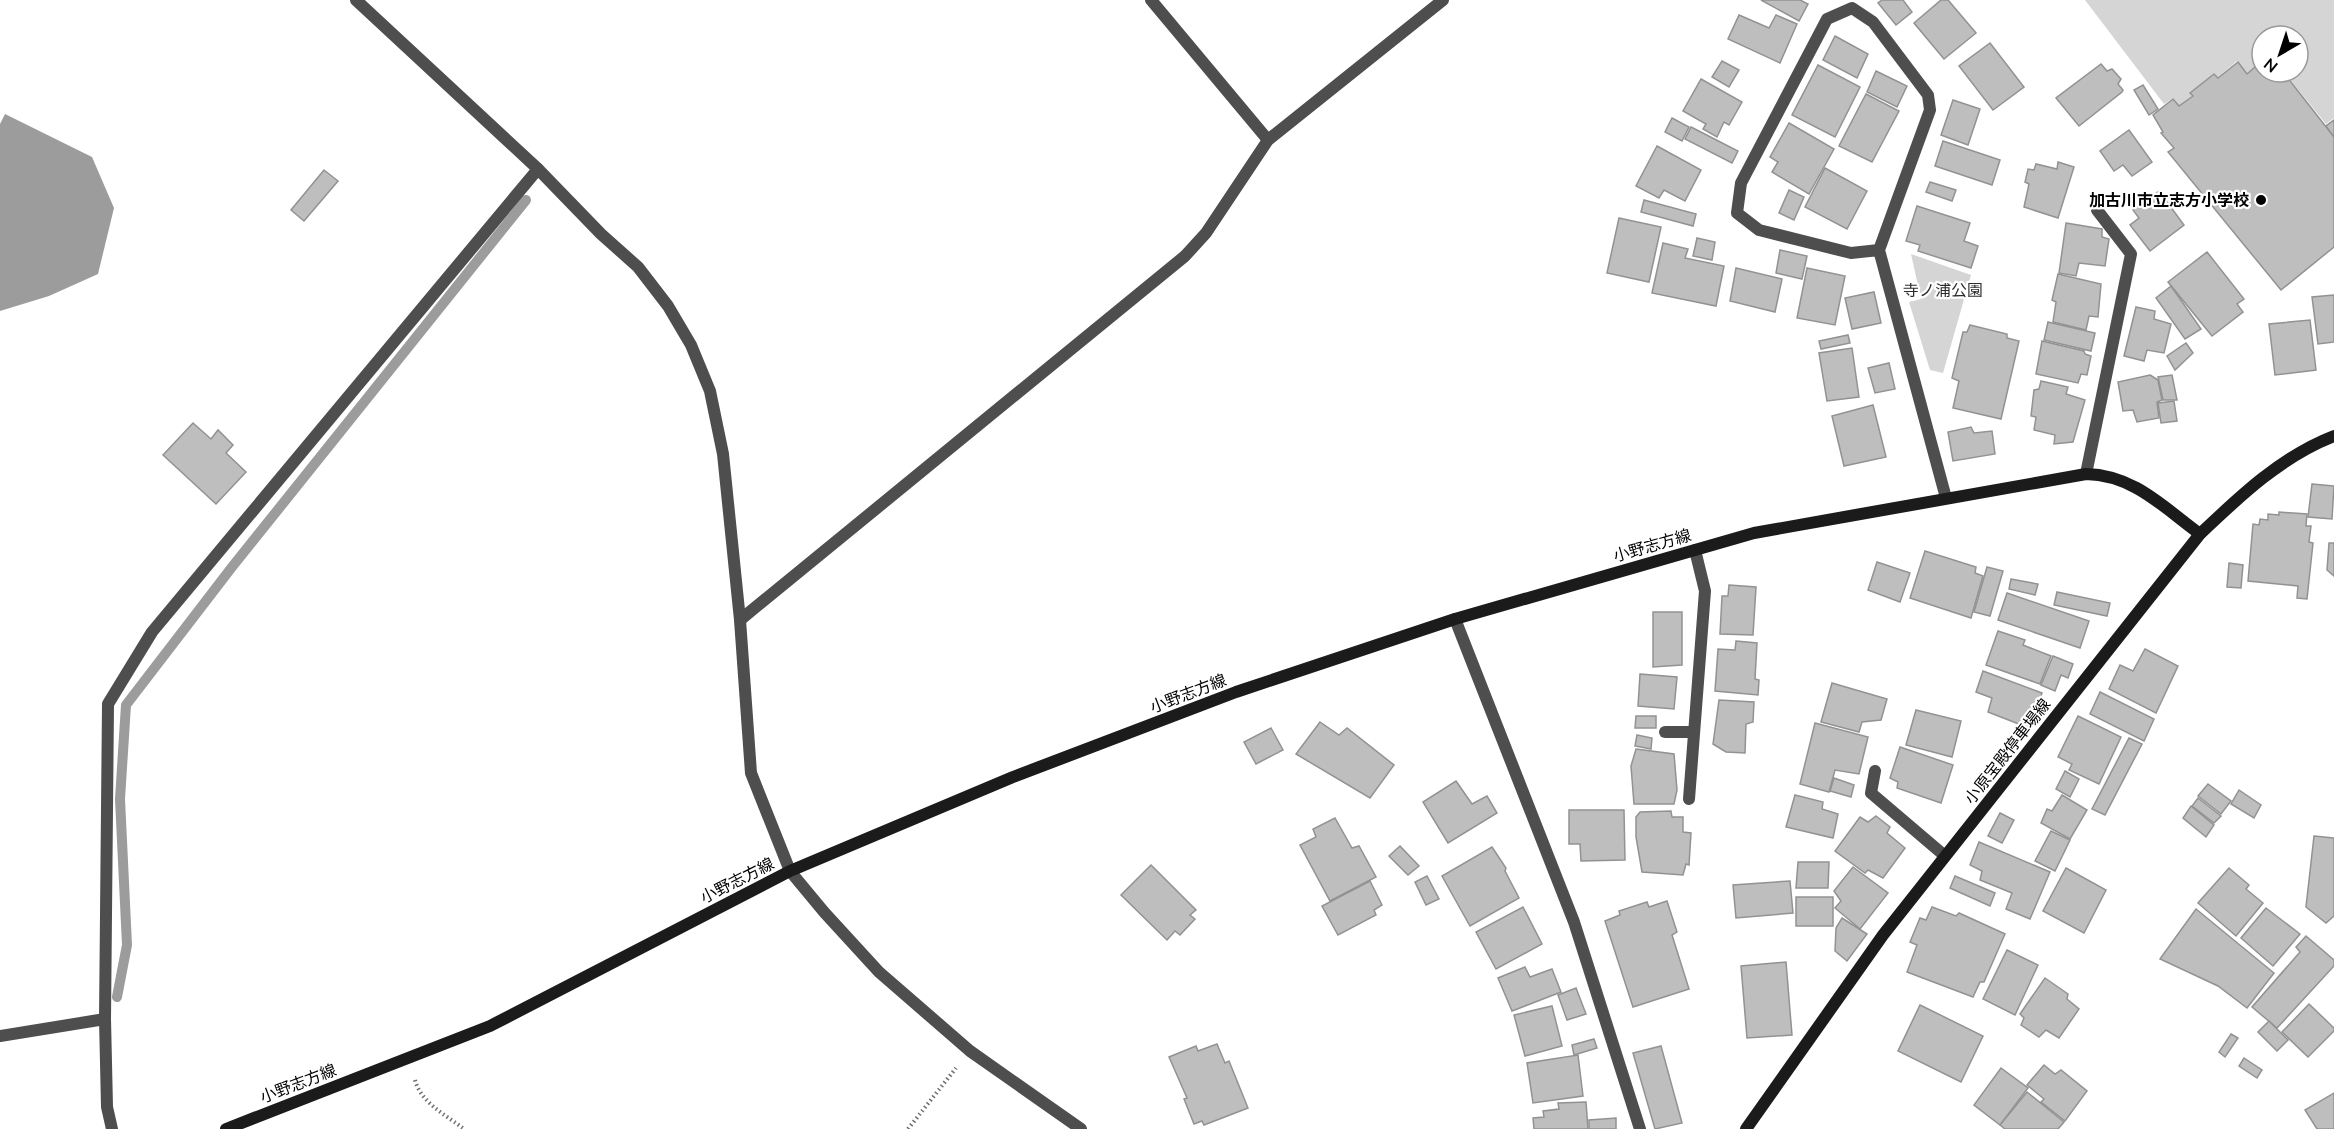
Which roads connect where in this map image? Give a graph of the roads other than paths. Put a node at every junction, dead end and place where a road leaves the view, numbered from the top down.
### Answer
1 (356, 0) edge
2 (1151, 0) edge
3 (1443, 0) edge
4 (1268, 140) junction
5 (538, 169) junction
6 (2097, 210) dead end
7 (1879, 250) junction
8 (2334, 436) edge
9 (2086, 474) junction
10 (1946, 498) junction
11 (2199, 534) junction
12 (1695, 550) junction
13 (1455, 619) junction
14 (740, 620) junction
15 (1665, 732) dead end
16 (1694, 732) junction
17 (1875, 771) dead end
18 (1689, 799) dead end
19 (1945, 856) junction
20 (790, 871) junction
21 (105, 1019) junction
22 (0, 1036) edge
23 (112, 1129) edge
24 (226, 1129) edge
25 (1081, 1129) edge
26 (1640, 1129) edge
27 (1746, 1129) edge

1 - 5 street
2 - 4 street
3 - 4 street
4 - 14 street
5 - 14 street
5 - 21 street
6 - 9 street
7 - 7 street
7 - 10 street
8 - 11 main road, 小原宝殿停車場線
9 - 10 main road, 小野志方線
9 - 11 main road, 小野志方線
10 - 12 main road, 小野志方線
11 - 19 main road, 小原宝殿停車場線
12 - 13 main road, 小野志方線
12 - 16 street
13 - 20 main road, 小野志方線
13 - 26 street
14 - 20 street
15 - 16 street
16 - 18 street
17 - 19 street
19 - 27 main road, 小原宝殿停車場線
20 - 24 main road, 小野志方線
20 - 25 street
21 - 22 street
21 - 23 street

